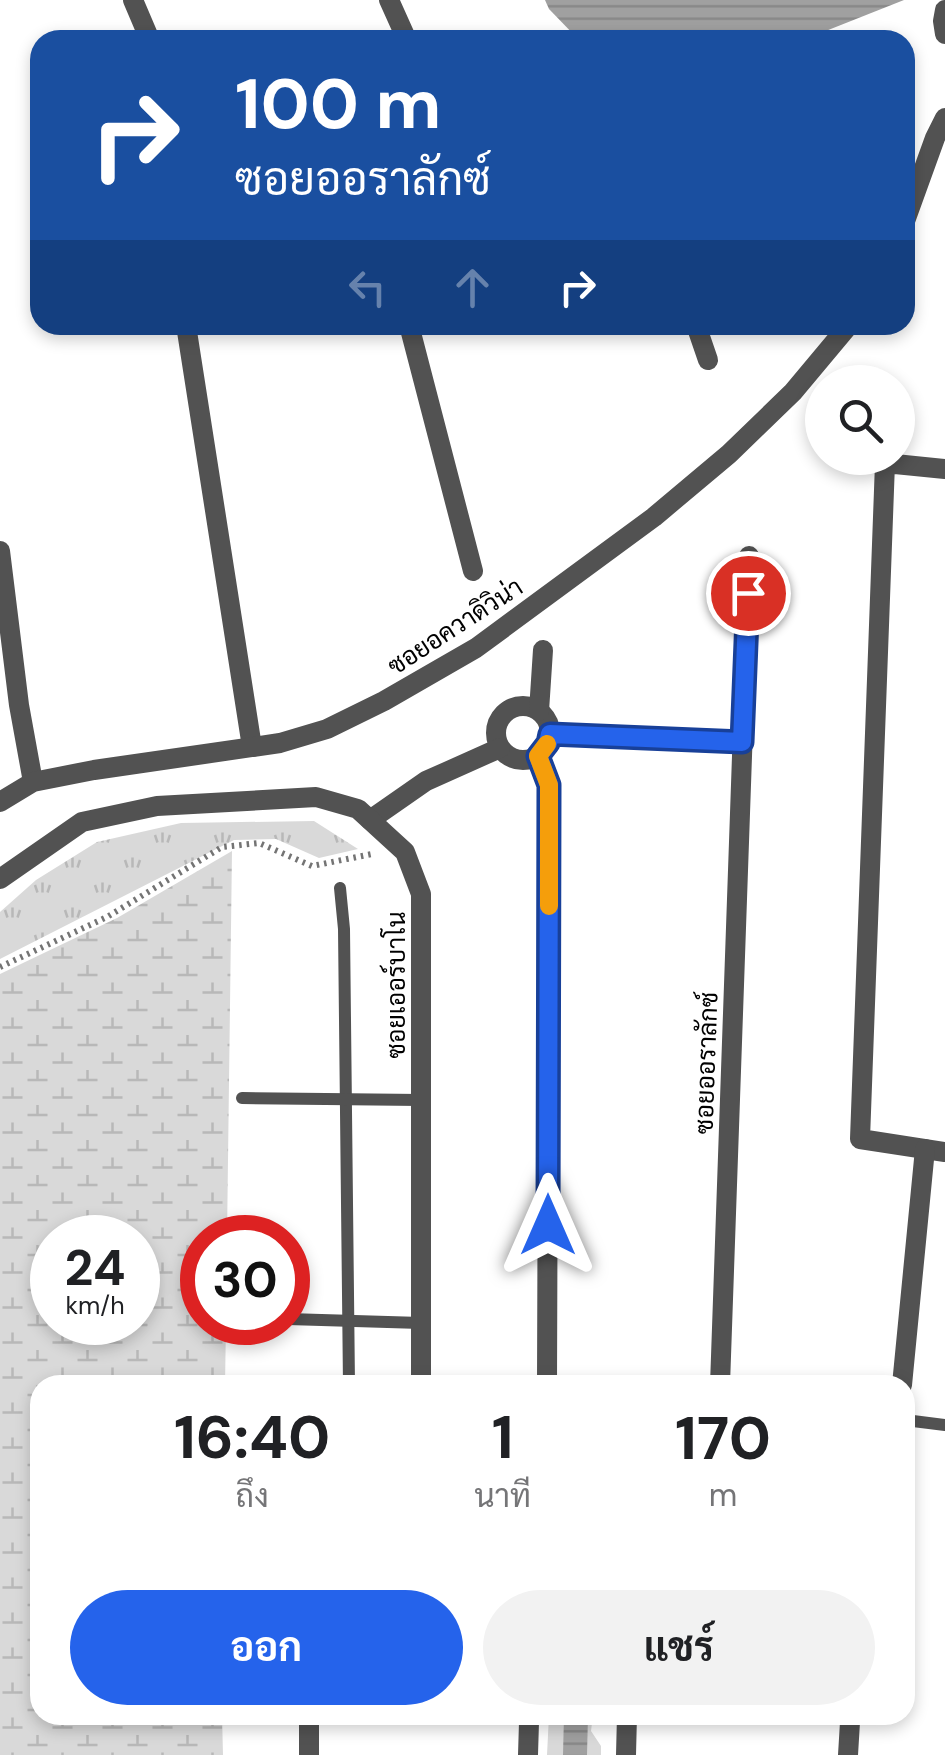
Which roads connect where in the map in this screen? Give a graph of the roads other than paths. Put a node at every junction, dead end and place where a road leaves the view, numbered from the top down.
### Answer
1 (133, 0) edge
2 (389, 0) edge
3 (945, 10) edge
4 (146, 30) edge
5 (403, 30) edge
6 (945, 34) edge
7 (945, 118) edge
8 (915, 193) edge
9 (188, 335) edge
10 (412, 335) edge
11 (699, 335) edge
12 (840, 335) edge
13 (708, 360) dead end
14 (945, 469) edge
15 (0, 551) edge
16 (749, 556) dead end
17 (473, 572) dead end
18 (542, 650) dead end
19 (9, 709) edge
20 (539, 711) junction
21 (550, 734) junction
22 (742, 742) junction
23 (252, 748) junction
24 (500, 748) junction
25 (538, 756) junction
26 (34, 782) junction
27 (0, 802) edge
28 (370, 820) junction
29 (0, 879) edge
30 (340, 888) dead end
31 (242, 1098) dead end
32 (346, 1100) junction
33 (421, 1100) junction
34 (935, 1150) edge
35 (310, 1320) edge
36 (348, 1321) junction
37 (421, 1323) junction
38 (349, 1375) edge
39 (421, 1375) edge
40 (548, 1375) edge
41 (720, 1375) edge
42 (903, 1375) edge
43 (915, 1421) edge
44 (945, 1424) edge
45 (308, 1725) edge
46 (529, 1725) edge
47 (627, 1725) edge
48 (850, 1725) edge
49 (309, 1755) edge
50 (528, 1755) edge
51 (626, 1755) edge
52 (848, 1755) edge

1 - 4 street
2 - 5 street
3 - 6 street
7 - 8 street
9 - 23 street
10 - 17 street
11 - 13 street
12 - 23 street, ซอยอควาดิวิน่า
14 - 34 street
15 - 19 street
16 - 22 street, ซอยออราลักซ์
18 - 20 street
19 - 26 street
20 - 21 street
20 - 24 street
21 - 22 street
21 - 25 street
22 - 41 street, ซอยออราลักซ์
23 - 26 street, ซอยอควาดิวิน่า
24 - 25 street
24 - 28 street
25 - 40 street
26 - 27 street, ซอยอควาดิวิน่า
28 - 29 street, ซอยเออร์บาโน
28 - 33 street, ซอยเออร์บาโน
30 - 32 lane
31 - 32 lane
32 - 33 lane
32 - 36 lane
33 - 37 street, ซอยเออร์บาโน
34 - 42 street
35 - 36 lane
36 - 37 lane
36 - 38 lane
37 - 39 street, ซอยเออร์บาโน
43 - 44 lane
45 - 49 street
46 - 50 street
47 - 51 street
48 - 52 street

